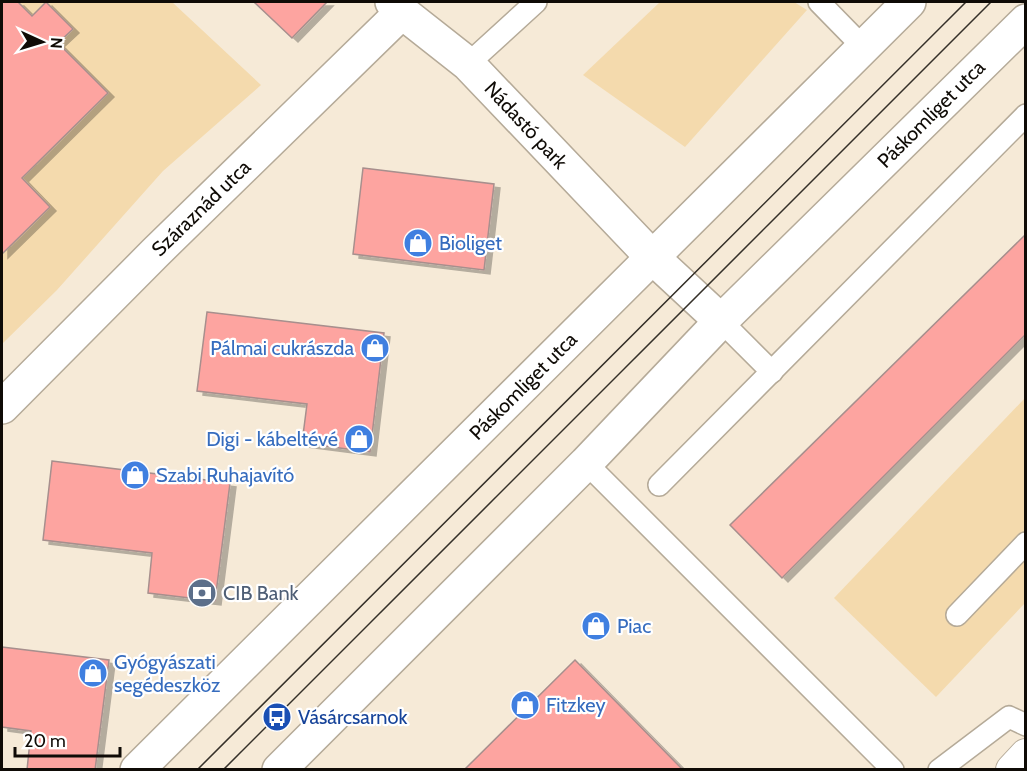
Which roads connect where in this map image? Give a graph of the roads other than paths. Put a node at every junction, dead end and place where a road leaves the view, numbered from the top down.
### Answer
1 (536, 2) edge
2 (819, 2) edge
3 (909, 2) edge
4 (397, 7) edge
5 (1026, 21) edge
6 (863, 47) junction
7 (468, 64) junction
8 (1026, 115) edge
9 (652, 257) junction
10 (721, 321) junction
11 (772, 372) junction
12 (2, 406) edge
13 (586, 463) junction
14 (659, 485) dead end
15 (1026, 543) edge
16 (957, 615) dead end
17 (1026, 725) edge
18 (1026, 755) edge
19 (137, 770) edge
20 (279, 770) edge
21 (893, 770) edge
22 (939, 770) edge
23 (1012, 770) edge

1 - 7 lane
2 - 6 lane
3 - 6 street, Páskomliget utca
4 - 7 street, Nádastó park
4 - 12 street, Száraznád utca
5 - 10 street, Páskomliget utca
6 - 9 street, Páskomliget utca
7 - 9 street, Nádastó park
8 - 11 lane
9 - 10 street, Nádastó park
9 - 19 street, Páskomliget utca
10 - 11 lane
10 - 13 street, Páskomliget utca
11 - 14 lane
13 - 20 street, Páskomliget utca
13 - 21 lane
15 - 16 lane
17 - 22 lane
18 - 23 street

